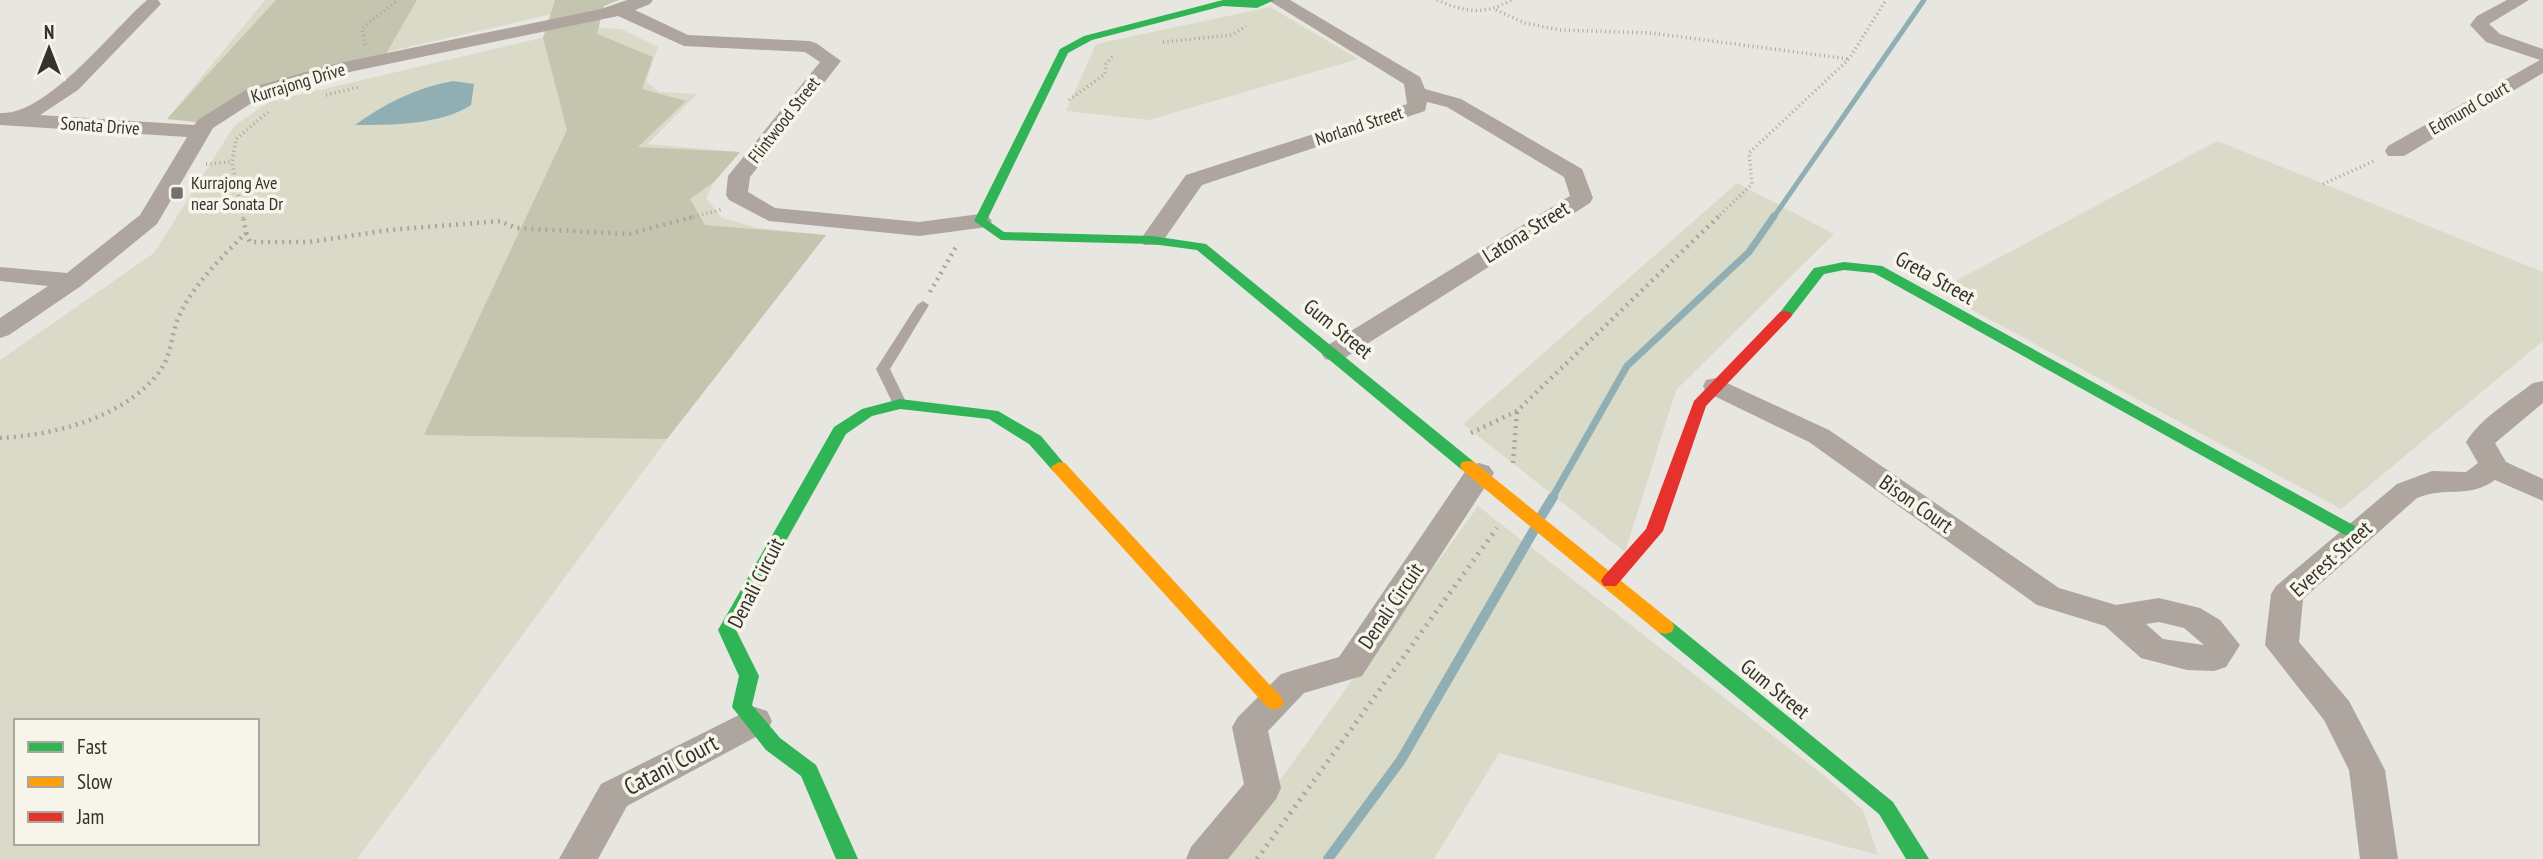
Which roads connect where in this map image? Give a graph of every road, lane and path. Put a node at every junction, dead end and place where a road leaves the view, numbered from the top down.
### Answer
1 (398, 0) edge
2 (644, 0) edge
3 (1269, 0) edge
4 (1277, 0) edge
5 (1437, 0) edge
6 (1511, 0) edge
7 (1886, 0) edge
8 (2520, 0) edge
9 (152, 5) dead end
10 (619, 9) junction
11 (1496, 10) junction
12 (1247, 26) dead end
13 (1152, 42) dead end
14 (1121, 51) dead end
15 (2543, 55) edge
16 (1849, 59) junction
17 (364, 64) junction
18 (2543, 65) edge
19 (1416, 93) junction
20 (319, 97) dead end
21 (1037, 101) junction
22 (270, 110) dead end
23 (9, 120) edge
24 (201, 132) junction
25 (2396, 151) joint
26 (2323, 184) dead end
27 (749, 202) junction
28 (970, 222) junction
29 (246, 233) junction
30 (1152, 240) junction
31 (0, 274) edge
32 (72, 281) junction
33 (923, 305) joint
34 (0, 330) edge
35 (1334, 353) junction
36 (1716, 386) junction
37 (2543, 389) edge
38 (900, 404) junction
39 (1517, 411) junction
40 (0, 438) edge
41 (1445, 445) junction
42 (2492, 467) junction
43 (1479, 473) junction
44 (2543, 491) edge
45 (1514, 504) junction
46 (2358, 535) junction
47 (1611, 581) junction
48 (2116, 617) dead end
49 (1274, 702) junction
50 (755, 721) junction
51 (578, 859) edge
52 (846, 859) edge
53 (1205, 859) edge
54 (1257, 859) edge
55 (1918, 859) edge
56 (2379, 859) edge

1 - 17 path
2 - 10 street, Kurrajong Drive
3 - 21 street
4 - 19 street, Norland Street
5 - 11 path
6 - 11 path
7 - 16 path
8 - 15 street
9 - 23 street
10 - 17 street, Kurrajong Drive
10 - 27 street, Flintwood Street
11 - 16 path
12 - 13 path
14 - 21 path
16 - 39 path
17 - 20 path
17 - 24 street, Kurrajong Drive
18 - 25 street, Edmund Court
19 - 30 street, Norland Street
19 - 35 street, Latona Street
21 - 28 street
22 - 29 path
23 - 24 street, Sonata Drive
24 - 32 street, Kurrajong Drive
25 - 26 path
27 - 28 street
27 - 29 path
28 - 30 street, Gum Street
28 - 33 path
29 - 40 path
30 - 35 street, Gum Street
31 - 32 street
32 - 34 street, Kurrajong Drive
33 - 38 lane
35 - 41 street, Gum Street
36 - 46 street, Greta Street
36 - 47 street, Greta Street
36 - 48 street, Bison Court
37 - 42 street
38 - 49 street, Denali Circuit
38 - 50 street, Denali Circuit
39 - 41 path
39 - 45 path
41 - 43 street, Gum Street
42 - 44 street
42 - 46 street, Everest Street
43 - 45 street, Gum Street
43 - 49 street, Denali Circuit
45 - 47 street, Gum Street
45 - 54 path
46 - 56 street, Everest Street
47 - 55 street, Gum Street
49 - 53 street, Denali Circuit
50 - 51 street, Catani Court
50 - 52 street, Denali Circuit

